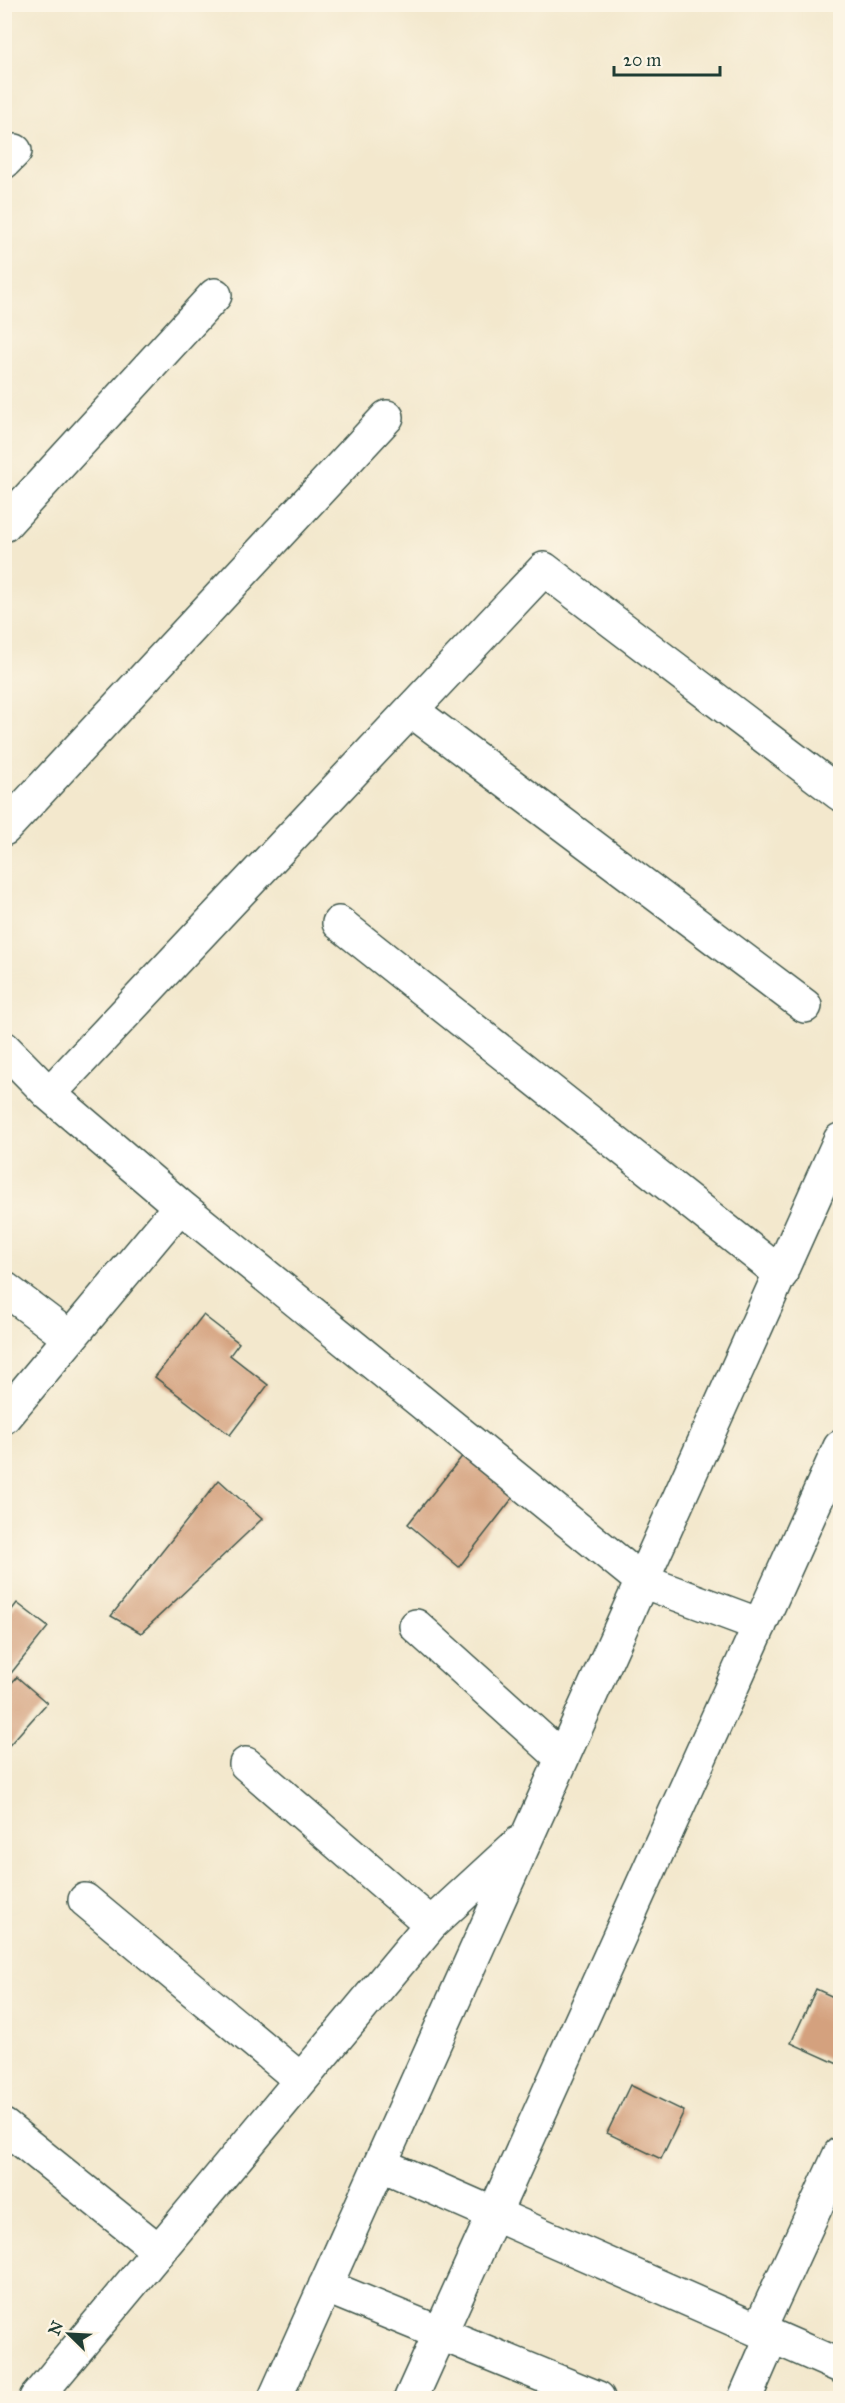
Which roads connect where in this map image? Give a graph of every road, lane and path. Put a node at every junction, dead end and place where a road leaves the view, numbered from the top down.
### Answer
1 (215, 295) dead end
2 (387, 417) dead end
3 (4, 525) edge
4 (411, 710) junction
5 (840, 794) edge
6 (4, 830) edge
7 (339, 923) dead end
8 (805, 1006) dead end
9 (4, 1048) edge
10 (49, 1094) junction
11 (840, 1140) edge
12 (180, 1206) junction
13 (781, 1274) junction
14 (4, 1288) edge
15 (70, 1338) junction
16 (4, 1417) edge
17 (840, 1447) edge
18 (642, 1581) junction
19 (760, 1625) junction
20 (416, 1626) dead end
21 (562, 1758) junction
22 (246, 1764) dead end
23 (529, 1833) junction
24 (85, 1900) dead end
25 (431, 1924) junction
26 (301, 2080) junction
27 (4, 2126) edge
28 (840, 2154) edge
29 (380, 2164) junction
30 (494, 2214) junction
31 (159, 2251) junction
32 (325, 2286) junction
33 (440, 2333) junction
34 (765, 2333) junction
35 (840, 2366) edge
36 (36, 2398) edge
37 (275, 2398) edge
38 (411, 2398) edge
39 (598, 2398) edge
40 (745, 2398) edge

1 - 3 street
2 - 6 street
4 - 5 street
4 - 8 street
4 - 10 street
7 - 13 street
9 - 10 street
10 - 12 street
11 - 13 street
12 - 15 street
12 - 18 street
13 - 18 street
14 - 15 street
15 - 16 street
17 - 19 street
18 - 19 street
18 - 21 street
19 - 30 street
20 - 21 street
21 - 23 street
22 - 25 street
23 - 25 street
23 - 29 street
24 - 26 street
25 - 26 street
26 - 31 street
27 - 31 street
28 - 34 street
29 - 30 street
29 - 32 street
30 - 33 street
30 - 34 street
31 - 36 street
32 - 33 street
32 - 37 street
33 - 38 street
33 - 39 street
34 - 35 street
34 - 40 street

